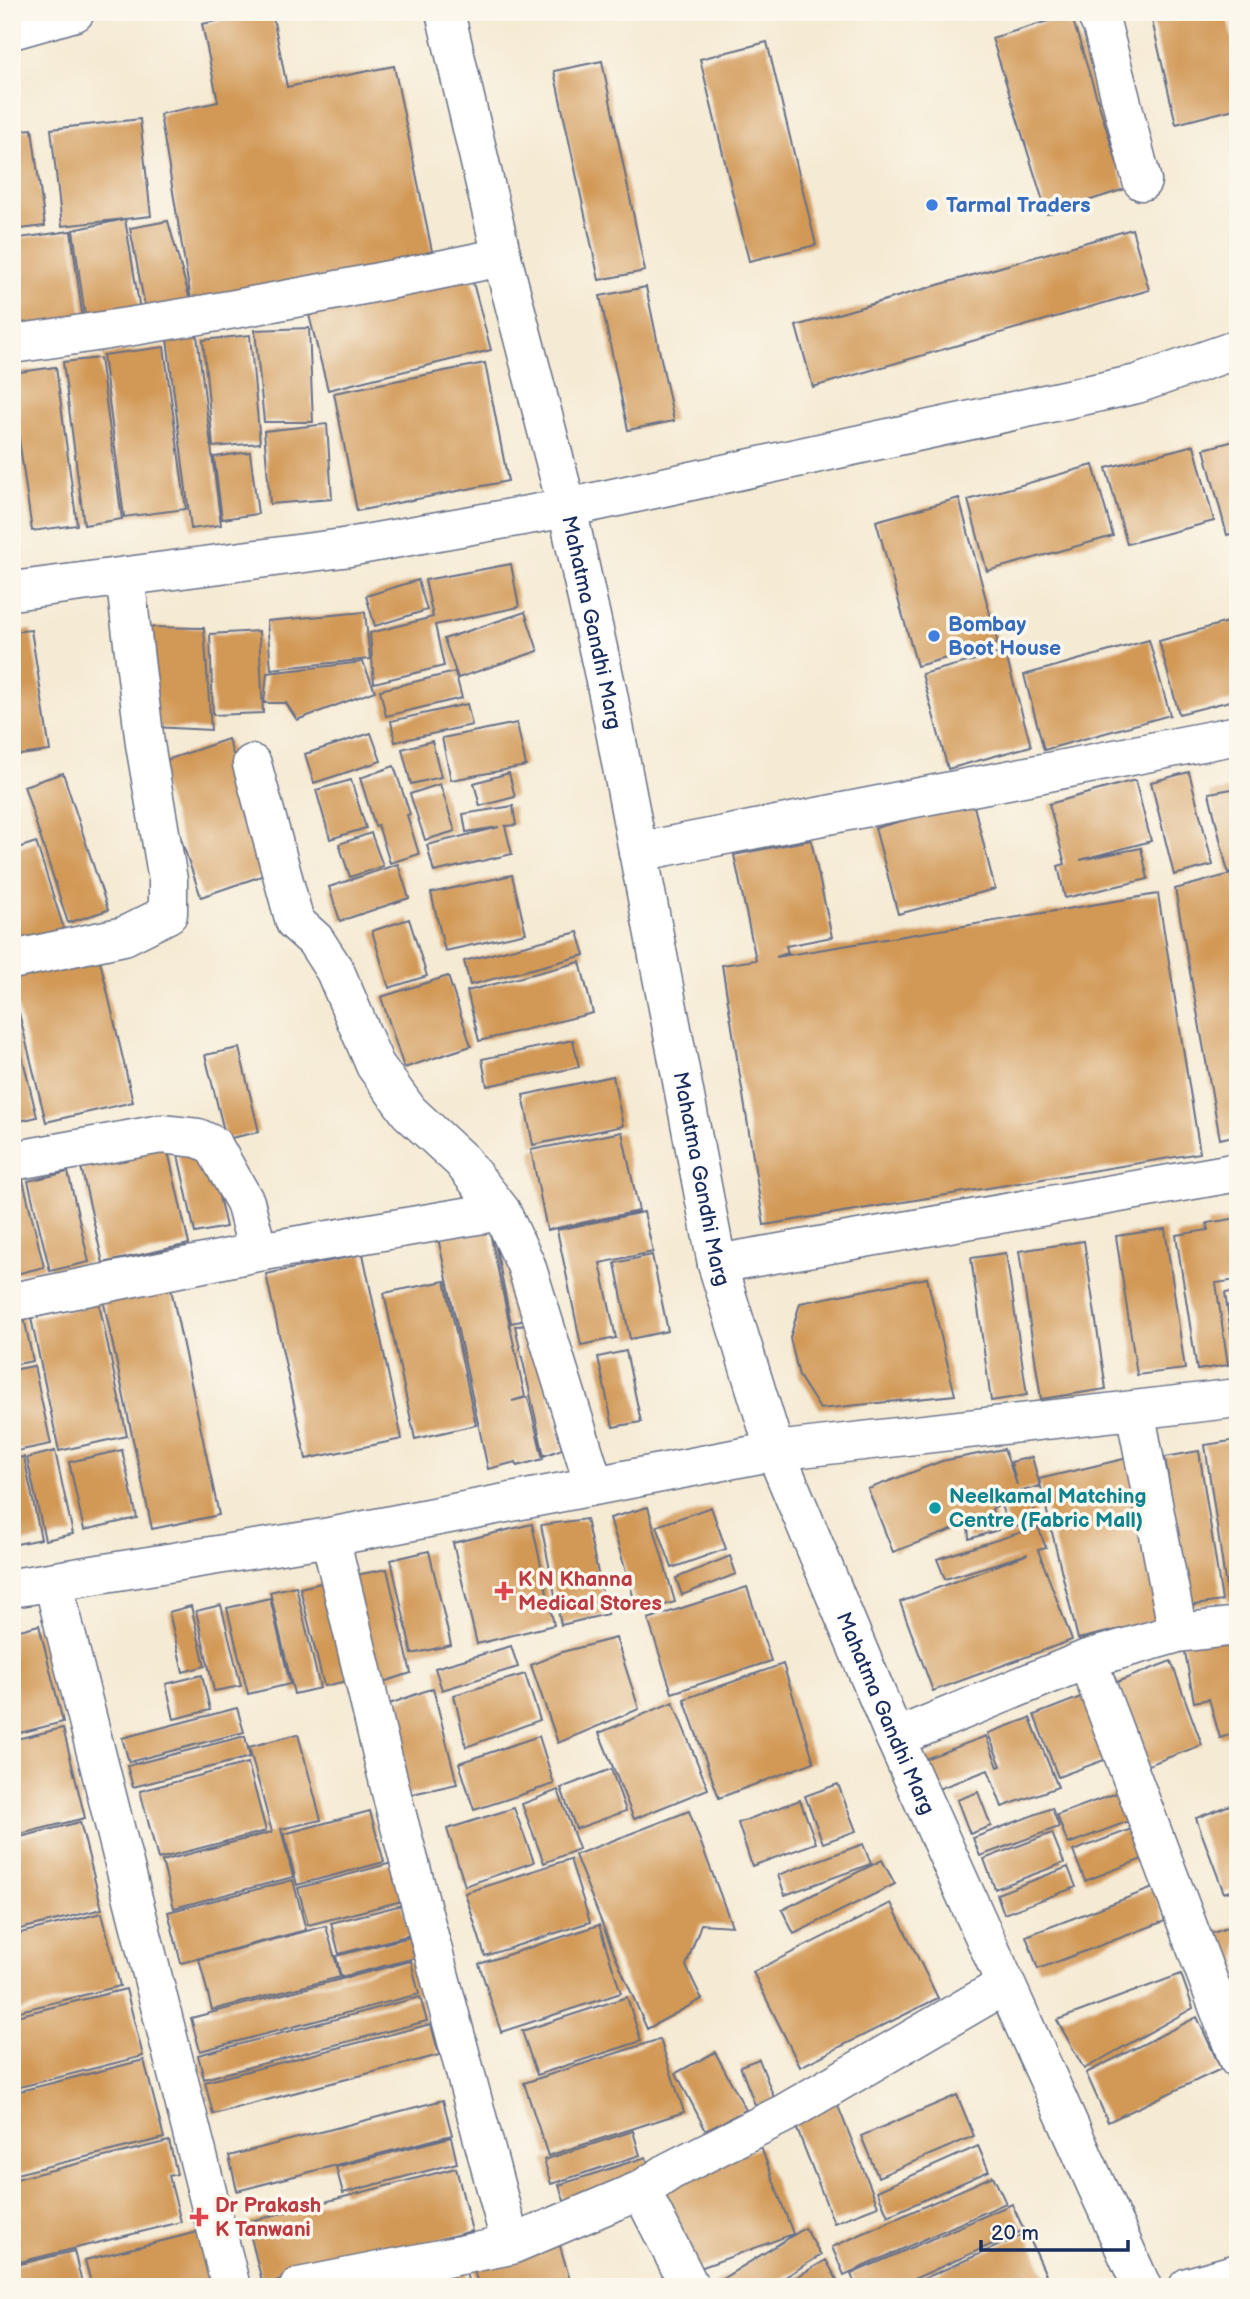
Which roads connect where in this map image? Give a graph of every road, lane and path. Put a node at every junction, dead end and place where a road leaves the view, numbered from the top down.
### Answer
1 (75, 12) edge
2 (445, 12) edge
3 (1095, 12) edge
4 (12, 30) edge
5 (1142, 181) dead end
6 (502, 257) junction
7 (12, 344) edge
8 (1238, 349) edge
9 (567, 508) junction
10 (125, 576) junction
11 (12, 590) edge
12 (1238, 735) edge
13 (252, 764) dead end
14 (638, 852) junction
15 (12, 960) edge
16 (12, 1161) edge
17 (1238, 1172) edge
18 (501, 1211) junction
19 (258, 1252) junction
20 (717, 1264) junction
21 (12, 1302) edge
22 (1238, 1398) edge
23 (1135, 1410) junction
24 (775, 1451) junction
25 (594, 1485) junction
26 (330, 1537) junction
27 (53, 1582) junction
28 (12, 1588) edge
29 (1238, 1626) edge
30 (1178, 1633) junction
31 (1087, 1659) junction
32 (895, 1738) junction
33 (1005, 1985) junction
34 (1238, 2059) edge
35 (641, 2190) junction
36 (511, 2245) junction
37 (1238, 2273) edge
38 (231, 2287) edge
39 (299, 2287) edge
40 (690, 2287) edge
41 (1142, 2287) edge
42 (1188, 2287) edge

1 - 4 street
2 - 6 street, Mahatma Gandhi Marg
3 - 5 street
6 - 7 street
6 - 9 street, Mahatma Gandhi Marg
8 - 9 street
9 - 10 street
9 - 14 street, Mahatma Gandhi Marg
10 - 11 street
10 - 15 street
12 - 14 street
13 - 18 street
14 - 20 street, Mahatma Gandhi Marg
16 - 19 street
17 - 20 street
18 - 19 street
18 - 25 street
19 - 21 street
20 - 24 street, Mahatma Gandhi Marg
22 - 23 street
23 - 24 street
23 - 30 street
24 - 25 street
24 - 32 street, Mahatma Gandhi Marg
25 - 26 street
26 - 27 street
26 - 36 street
27 - 28 street
27 - 38 street
29 - 30 street
30 - 31 street
31 - 32 street
31 - 34 street
32 - 33 street, Mahatma Gandhi Marg
33 - 35 street
33 - 41 street, Mahatma Gandhi Marg
35 - 36 street
35 - 40 street
36 - 39 street
37 - 42 street

